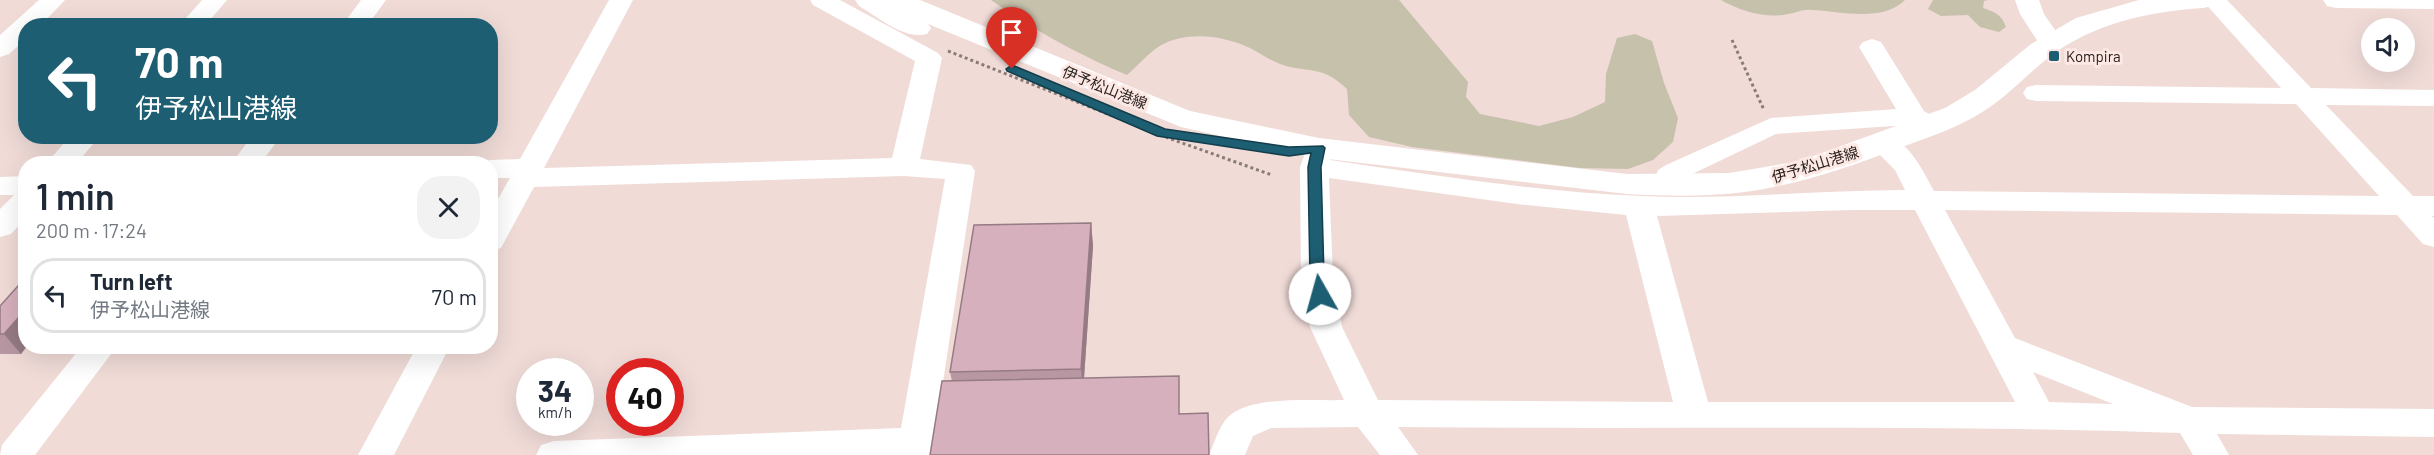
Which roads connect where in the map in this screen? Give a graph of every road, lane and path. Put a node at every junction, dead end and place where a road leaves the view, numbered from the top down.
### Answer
1 (53, 0) edge
2 (215, 0) edge
3 (374, 0) edge
4 (621, 0) edge
5 (822, 0) edge
6 (868, 0) edge
7 (900, 0) edge
8 (2027, 0) edge
9 (2190, 0) edge
10 (2203, 0) edge
11 (2214, 0) edge
12 (2336, 0) edge
13 (2364, 0) edge
14 (2434, 1) edge
15 (34, 18) edge
16 (198, 18) edge
17 (360, 18) edge
18 (18, 32) edge
19 (1732, 40) dead end
20 (2051, 43) junction
21 (1872, 47) dead end
22 (0, 49) edge
23 (945, 49) dead end
24 (2036, 93) dead end
25 (2303, 96) junction
26 (2434, 98) edge
27 (1921, 121) junction
28 (1771, 126) junction
29 (1882, 143) junction
30 (79, 144) edge
31 (261, 144) edge
32 (67, 156) edge
33 (251, 156) edge
34 (1317, 158) junction
35 (904, 167) junction
36 (498, 170) edge
37 (527, 173) junction
38 (1272, 175) dead end
39 (18, 185) edge
40 (0, 186) edge
41 (1666, 186) junction
42 (1926, 200) junction
43 (1639, 206) junction
44 (2405, 206) junction
45 (2434, 206) edge
46 (18, 208) edge
47 (0, 227) edge
48 (498, 227) edge
49 (2434, 237) edge
50 (2003, 347) junction
51 (95, 354) edge
52 (430, 354) edge
53 (1367, 413) junction
54 (2039, 415) junction
55 (1694, 416) junction
56 (2190, 420) junction
57 (2434, 423) edge
58 (916, 448) edge
59 (15, 455) edge
60 (376, 455) edge
61 (554, 455) edge
62 (1227, 455) edge
63 (1400, 455) edge
64 (2211, 455) edge

1 - 15 street
2 - 16 street
3 - 17 street
4 - 37 street
5 - 35 street
6 - 34 main road, 伊予松山港線
7 - 34 main road, 伊予松山港線
8 - 20 street
9 - 10 main road, 伊予松山港線
9 - 20 main road, 伊予松山港線
11 - 25 street
12 - 13 main road
13 - 14 main road
18 - 22 street
19 - 28 path
20 - 27 main road, 伊予松山港線
21 - 27 street
23 - 38 path
24 - 25 street
25 - 26 street
25 - 44 street
27 - 28 street
27 - 29 main road, 伊予松山港線
28 - 41 street
29 - 41 main road, 伊予松山港線
29 - 42 street
30 - 32 street
31 - 33 street
34 - 41 main road, 伊予松山港線
34 - 43 street
34 - 53 street
35 - 37 street
35 - 58 street
36 - 37 street
37 - 48 street
39 - 40 street
42 - 43 street
42 - 44 street
42 - 50 street
43 - 55 street
44 - 45 street
44 - 49 street
46 - 47 street
50 - 54 street
50 - 56 street
51 - 59 street
52 - 60 street
53 - 55 street
53 - 62 street
53 - 63 street
54 - 55 street
54 - 56 street
56 - 57 street
56 - 64 street
58 - 61 street

